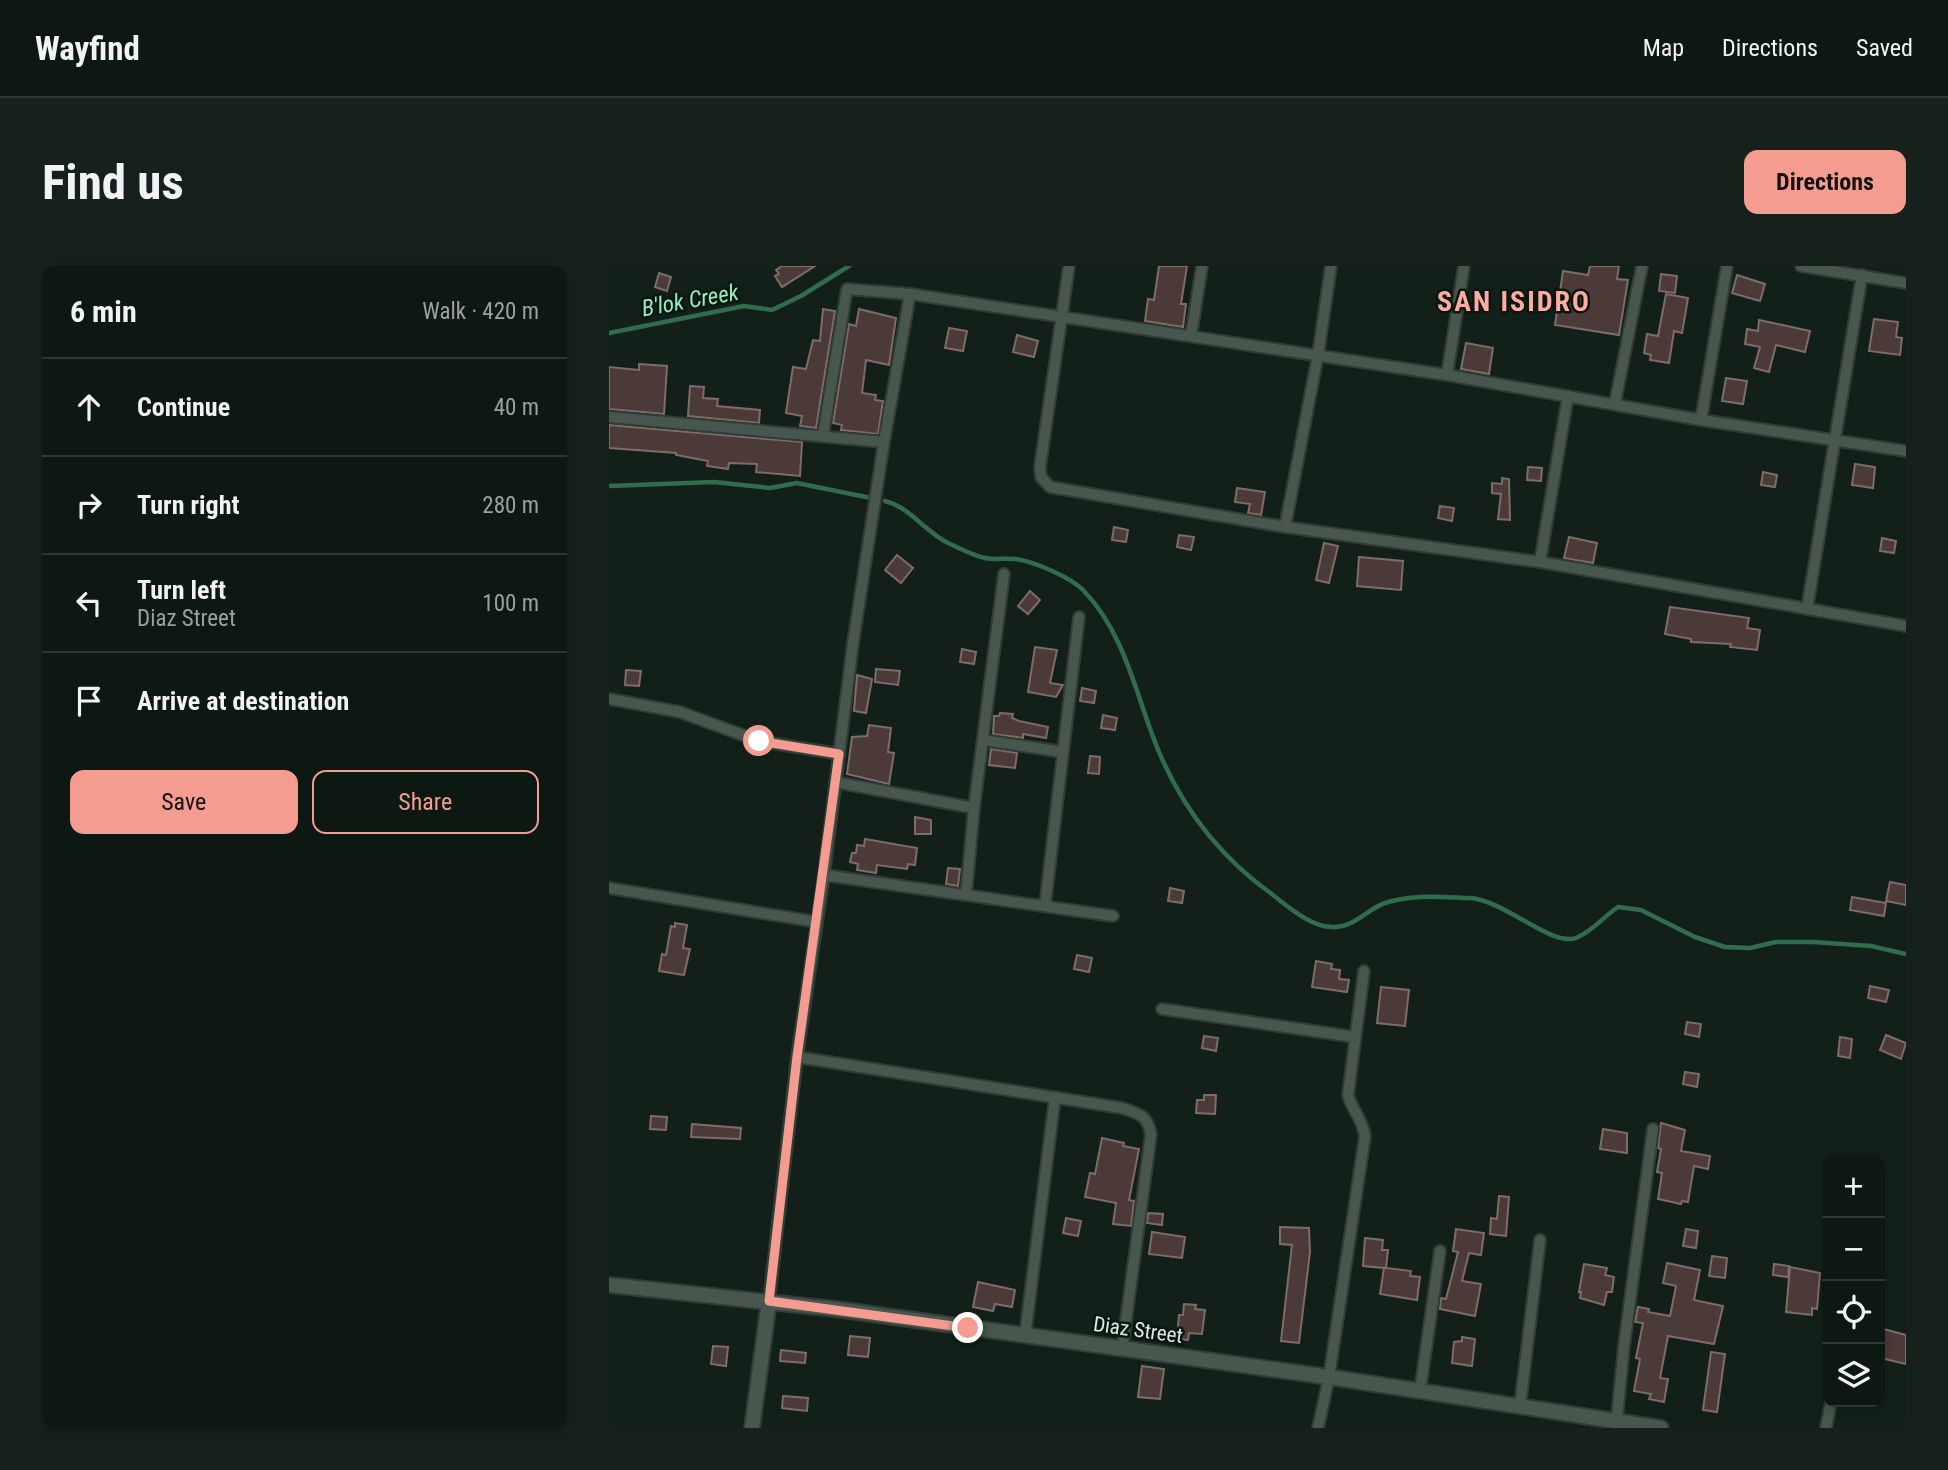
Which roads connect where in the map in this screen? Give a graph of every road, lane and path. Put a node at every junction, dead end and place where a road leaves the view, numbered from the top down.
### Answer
1 (1069, 266) edge
2 (1202, 266) edge
3 (1331, 266) edge
4 (1464, 266) edge
5 (1642, 266) edge
6 (1727, 266) edge
7 (1801, 266) edge
8 (1862, 275) junction
9 (1906, 283) edge
10 (911, 294) junction
11 (1061, 318) junction
12 (1191, 336) junction
13 (1318, 355) junction
14 (1447, 374) junction
15 (1568, 396) junction
16 (1615, 403) junction
17 (609, 417) edge
18 (1701, 420) junction
19 (823, 435) junction
20 (1836, 441) junction
21 (884, 442) junction
22 (1906, 451) edge
23 (1285, 527) junction
24 (1539, 562) junction
25 (1004, 574) dead end
26 (1807, 609) junction
27 (1079, 617) dead end
28 (1906, 626) edge
29 (609, 699) edge
30 (983, 740) junction
31 (1063, 752) junction
32 (839, 754) junction
33 (835, 782) junction
34 (974, 808) junction
35 (824, 875) junction
36 (609, 888) edge
37 (966, 895) junction
38 (1045, 906) junction
39 (1113, 916) dead end
40 (817, 922) junction
41 (1364, 971) dead end
42 (1161, 1009) dead end
43 (1355, 1037) junction
44 (797, 1057) junction
45 (1055, 1097) junction
46 (1653, 1129) dead end
47 (1540, 1240) dead end
48 (1440, 1251) dead end
49 (609, 1285) edge
50 (769, 1301) junction
51 (1025, 1336) junction
52 (1122, 1350) junction
53 (1329, 1377) junction
54 (1420, 1391) junction
55 (1520, 1406) junction
56 (1830, 1407) edge
57 (1616, 1425) edge
58 (752, 1428) edge
59 (1318, 1428) edge
60 (1661, 1428) edge
61 (1826, 1428) edge

1 - 11 street
2 - 12 street
3 - 13 street
4 - 14 street
5 - 16 street
6 - 18 street
7 - 8 street
8 - 9 street
8 - 20 street
10 - 11 street
10 - 19 street
10 - 21 street
11 - 12 street
11 - 23 street
12 - 13 street
13 - 14 street
13 - 23 street
14 - 15 street
15 - 16 street
15 - 24 street
16 - 18 street
17 - 19 street
18 - 20 street
19 - 21 street
20 - 22 street
20 - 26 street
21 - 32 street
23 - 24 street
24 - 26 street
25 - 30 street
26 - 28 street
27 - 31 street
29 - 32 street
30 - 31 street
30 - 34 street
31 - 38 street
32 - 33 street
33 - 34 street
33 - 35 street
34 - 37 street
35 - 37 street
35 - 40 street
36 - 40 street
37 - 38 street
38 - 39 street
40 - 44 street
41 - 43 street
42 - 43 street
43 - 53 street
44 - 45 street
44 - 50 street
45 - 51 street
45 - 52 street
46 - 57 street
47 - 55 street
48 - 54 street
49 - 50 main road, Diaz Street
50 - 51 main road, Diaz Street
50 - 58 main road
51 - 52 main road, Diaz Street
52 - 53 main road, Diaz Street
53 - 54 main road, Diaz Street
53 - 59 street
54 - 55 main road, Diaz Street
55 - 57 main road, Diaz Street
56 - 61 street
57 - 60 main road, Diaz Street

